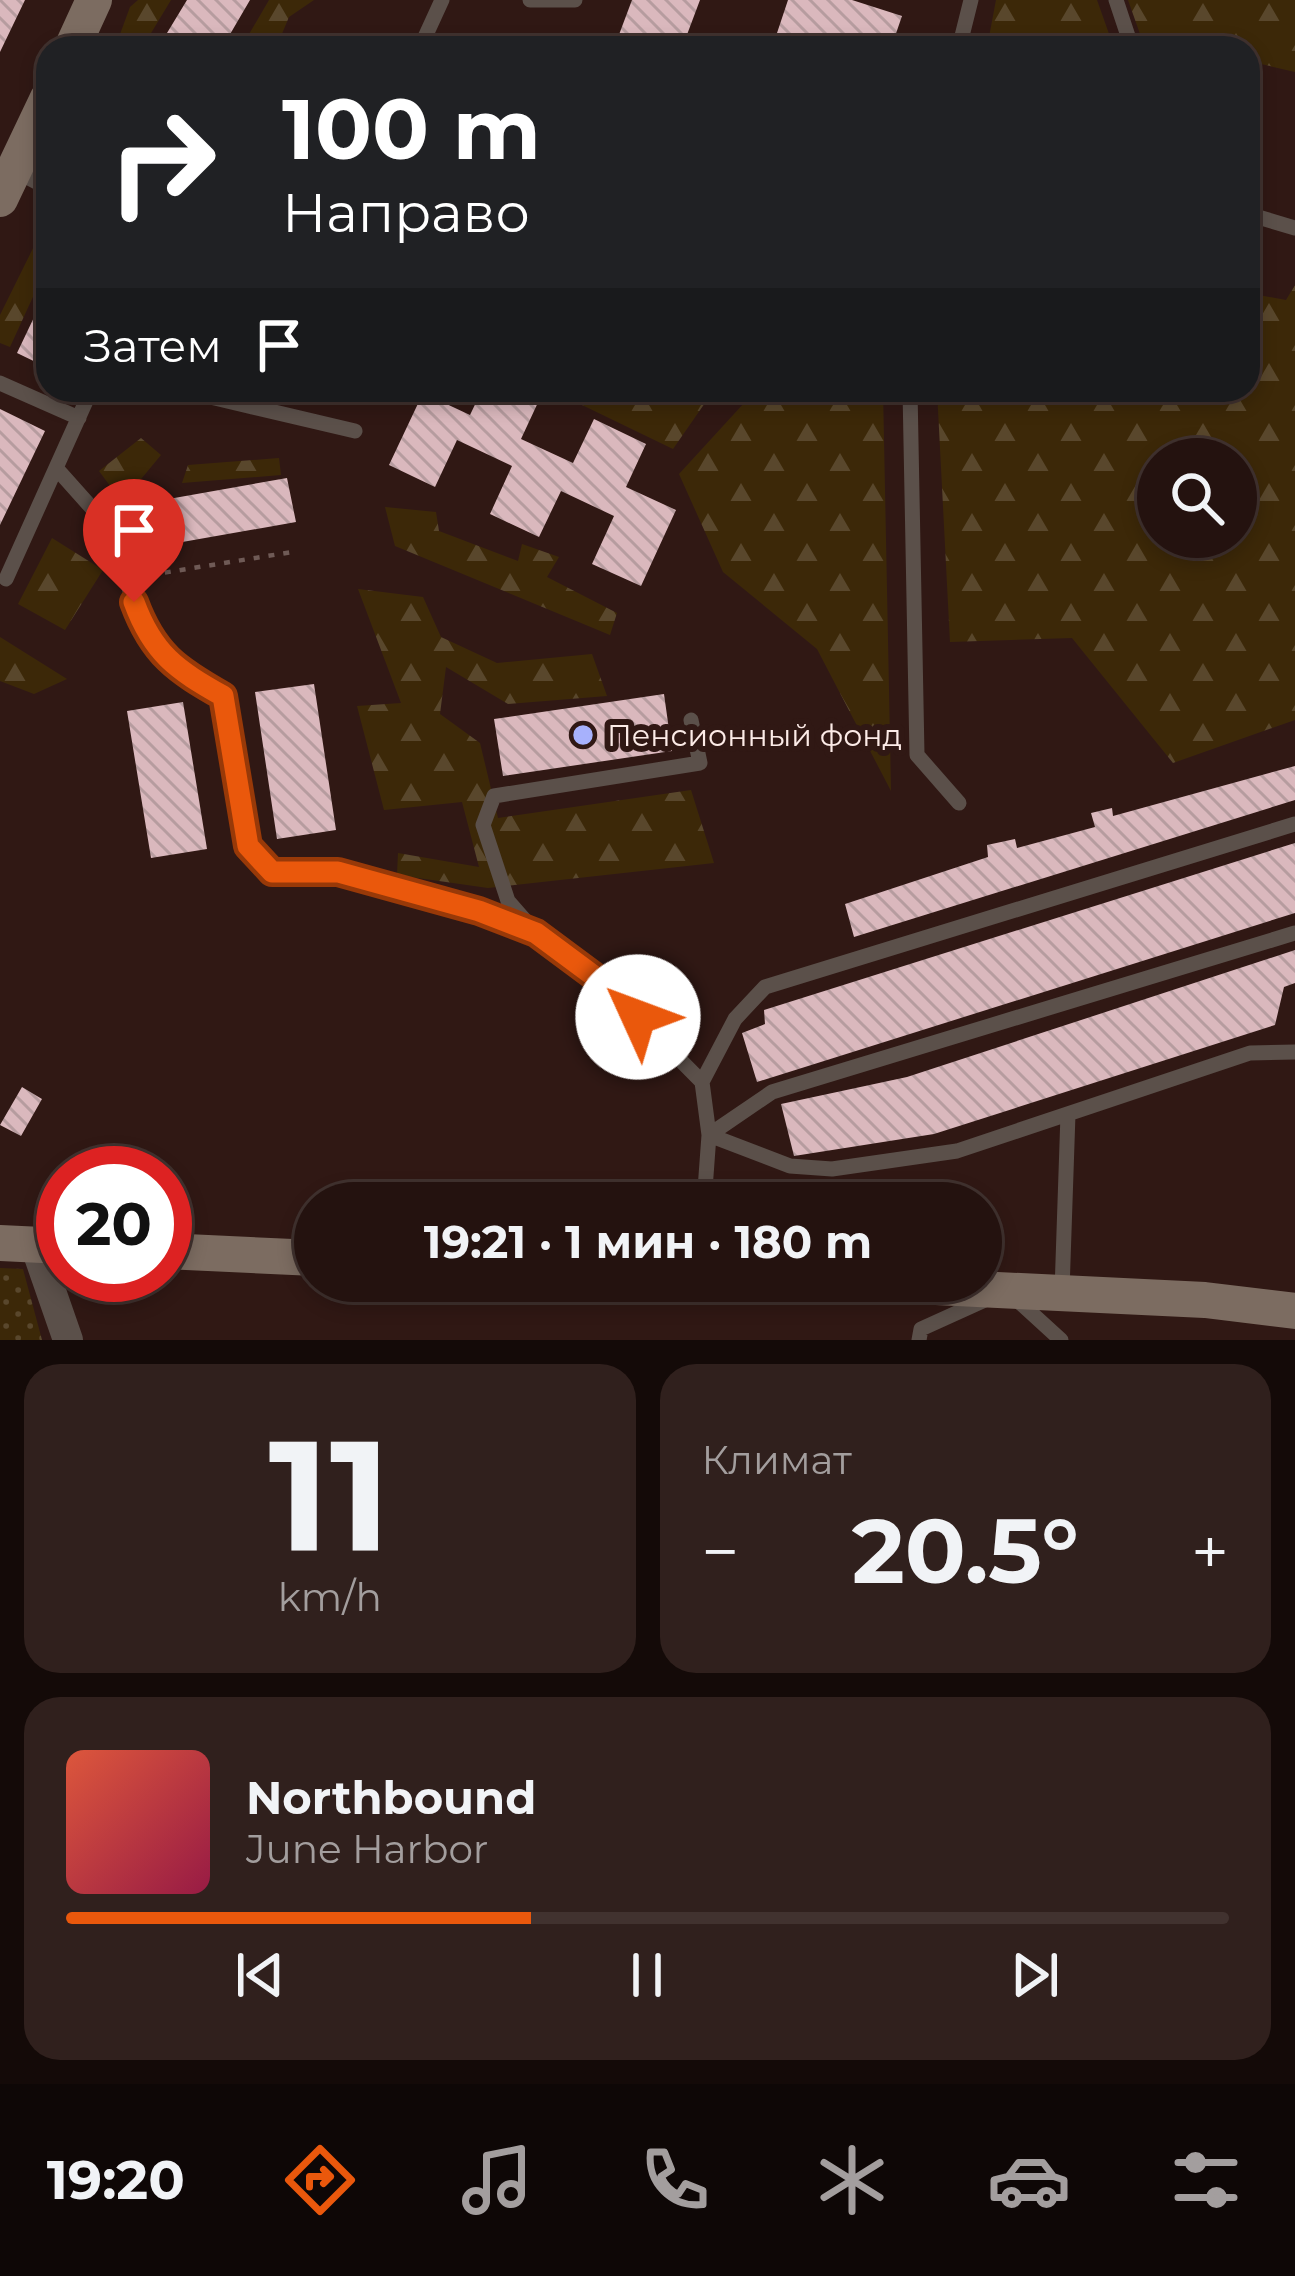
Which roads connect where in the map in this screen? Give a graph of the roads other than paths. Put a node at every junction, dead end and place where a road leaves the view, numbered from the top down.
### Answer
1 (94, 0) edge
2 (442, 0) edge
3 (530, 0) edge
4 (575, 0) edge
5 (971, 0) edge
6 (1116, 0) edge
7 (78, 36) edge
8 (426, 36) edge
9 (962, 36) edge
10 (1128, 36) edge
11 (36, 123) edge
12 (7, 184) edge
13 (1260, 218) edge
14 (1295, 228) edge
15 (0, 383) edge
16 (36, 399) edge
17 (43, 402) edge
18 (86, 402) edge
19 (231, 402) edge
20 (254, 402) edge
21 (910, 402) edge
22 (252, 407) junction
23 (79, 418) junction
24 (355, 431) dead end
25 (57, 469) junction
26 (6, 579) dead end
27 (691, 720) dead end
28 (959, 802) dead end
29 (1295, 824) edge
30 (536, 933) junction
31 (1295, 933) edge
32 (1295, 1052) edge
33 (702, 1082) junction
34 (1068, 1114) junction
35 (709, 1135) junction
36 (706, 1182) edge
37 (33, 1245) edge
38 (192, 1252) edge
39 (294, 1257) edge
40 (1002, 1290) edge
41 (1006, 1290) junction
42 (1062, 1293) junction
43 (1295, 1311) edge
44 (68, 1340) edge
45 (919, 1340) edge
46 (1061, 1340) edge

1 - 7 main road
2 - 8 lane
3 - 4 lane
5 - 9 lane
6 - 10 lane
11 - 12 main road
13 - 14 lane
15 - 16 lane
17 - 23 lane
18 - 23 lane
19 - 22 lane
20 - 22 lane
21 - 28 lane
22 - 24 lane
23 - 25 lane
25 - 26 lane
25 - 30 lane
27 - 30 lane
29 - 33 lane
30 - 33 lane
31 - 35 lane
32 - 34 lane
33 - 35 lane
34 - 35 lane
34 - 42 lane
35 - 36 lane
37 - 44 street
38 - 39 main road
40 - 41 main road
41 - 42 main road
41 - 45 lane
41 - 46 lane
42 - 43 main road

